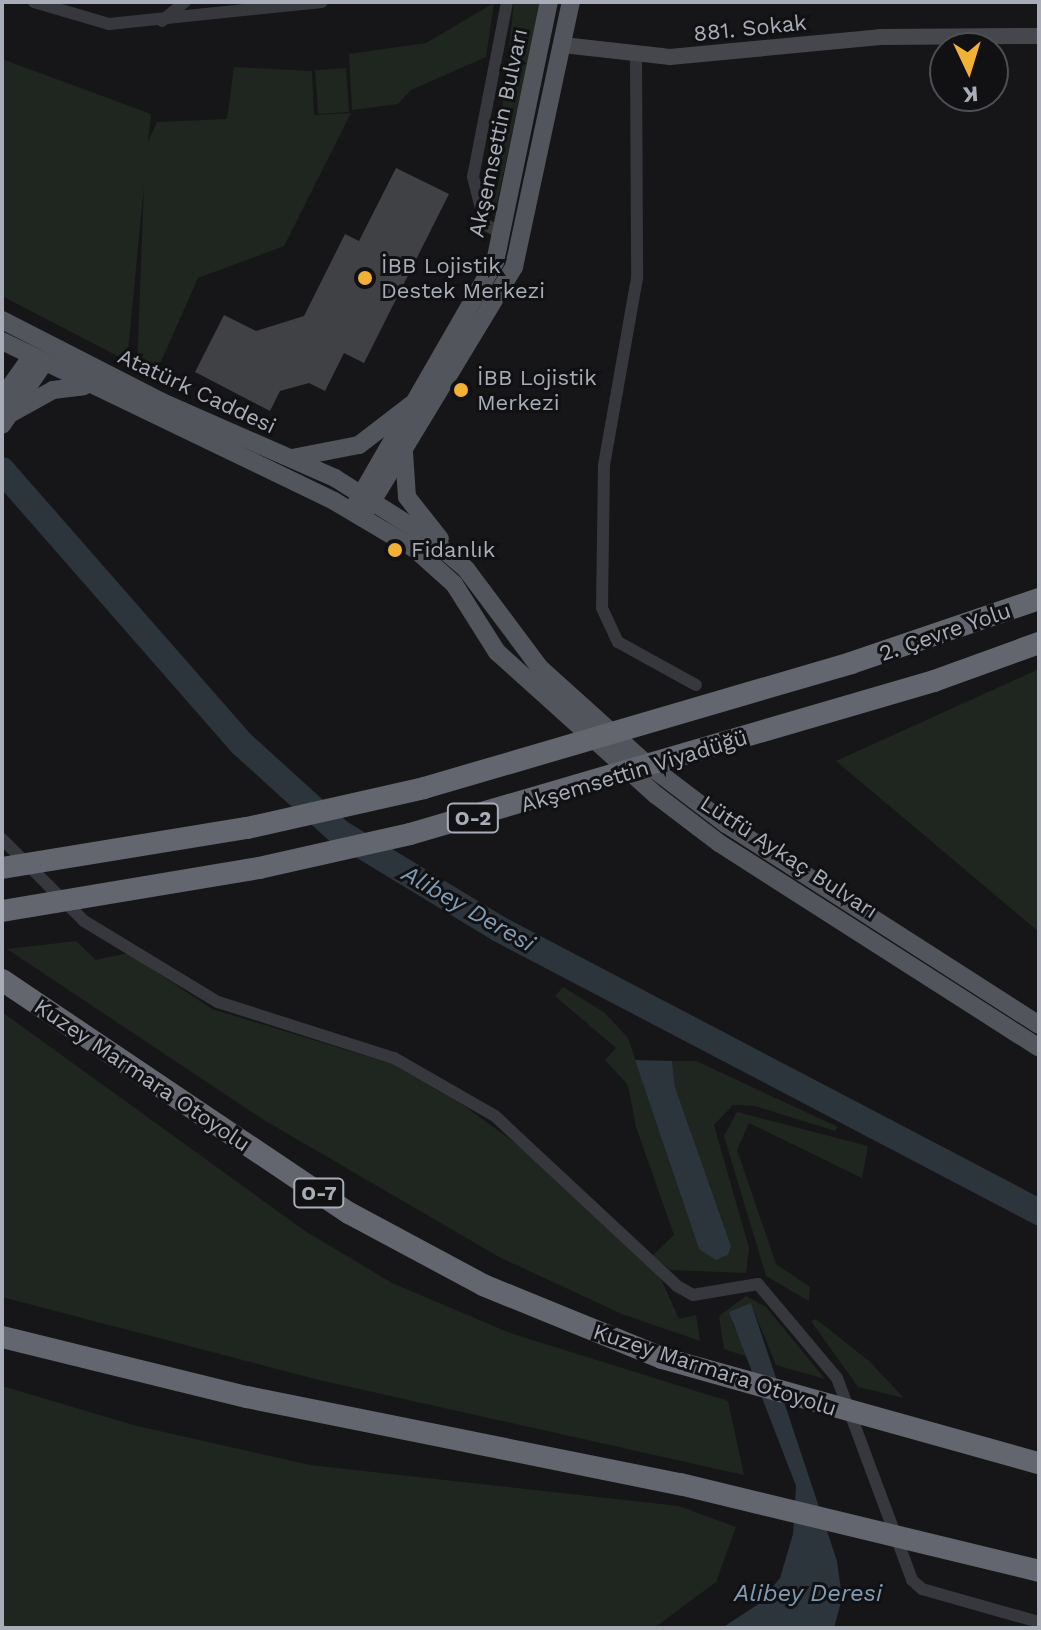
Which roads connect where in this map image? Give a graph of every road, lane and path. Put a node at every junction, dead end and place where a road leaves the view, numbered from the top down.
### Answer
1 (34, 2) edge
2 (185, 2) edge
3 (318, 2) edge
4 (507, 2) edge
5 (549, 2) edge
6 (571, 2) edge
7 (162, 21) junction
8 (1039, 36) edge
9 (542, 42) junction
10 (563, 45) junction
11 (636, 57) junction
12 (502, 234) junction
13 (521, 239) junction
14 (2, 320) edge
15 (2, 341) edge
16 (39, 354) junction
17 (94, 378) junction
18 (419, 398) junction
19 (5, 412) edge
20 (405, 449) junction
21 (284, 458) junction
22 (367, 497) junction
23 (356, 514) junction
24 (449, 552) junction
25 (1039, 599) edge
26 (1039, 643) edge
27 (851, 663) joint
28 (934, 681) joint
29 (696, 685) dead end
30 (2, 839) edge
31 (2, 868) edge
32 (2, 911) edge
33 (2, 980) edge
34 (1039, 1025) edge
35 (1039, 1048) edge
36 (2, 1337) edge
37 (1039, 1463) edge
38 (1039, 1571) edge
39 (1039, 1622) edge

1 - 7 street
2 - 7 street
3 - 7 street
4 - 12 street
5 - 9 main road, Akşemsettin Bulvarı
6 - 10 main road, Akşemsettin Bulvarı
8 - 11 street, 881. Sokak
9 - 10 main road
9 - 12 main road, Akşemsettin Bulvarı
10 - 11 street, 881. Sokak
10 - 13 main road, Akşemsettin Bulvarı
11 - 29 street
12 - 13 main road
12 - 18 main road, Akşemsettin Bulvarı
13 - 20 main road, Akşemsettin Bulvarı
14 - 16 main road, Atatürk Caddesi
15 - 16 main road, Atatürk Caddesi
16 - 17 main road, Atatürk Caddesi
16 - 19 main road
17 - 19 main road
17 - 21 main road, Atatürk Caddesi
17 - 23 main road, Atatürk Caddesi
18 - 21 main road
18 - 22 main road, Akşemsettin Bulvarı
20 - 22 main road, Akşemsettin Bulvarı
20 - 24 main road
21 - 22 main road, Atatürk Caddesi
22 - 23 main road
22 - 24 main road, Lütfü Aykaç Bulvarı
23 - 35 main road, Lütfü Aykaç Bulvarı
24 - 34 main road, Lütfü Aykaç Bulvarı
25 - 27 highway, 2. Çevre Yolu / O-2
26 - 28 highway, 2. Çevre Yolu / O-2
27 - 31 highway, Akşemsettin Viyadüğü / O-2, bridge
28 - 32 highway, Akşemsettin Viyadüğü / O-2, bridge
30 - 39 street
33 - 37 highway, Kuzey Marmara Otoyolu / O-7, bridge
36 - 38 highway, bridge

